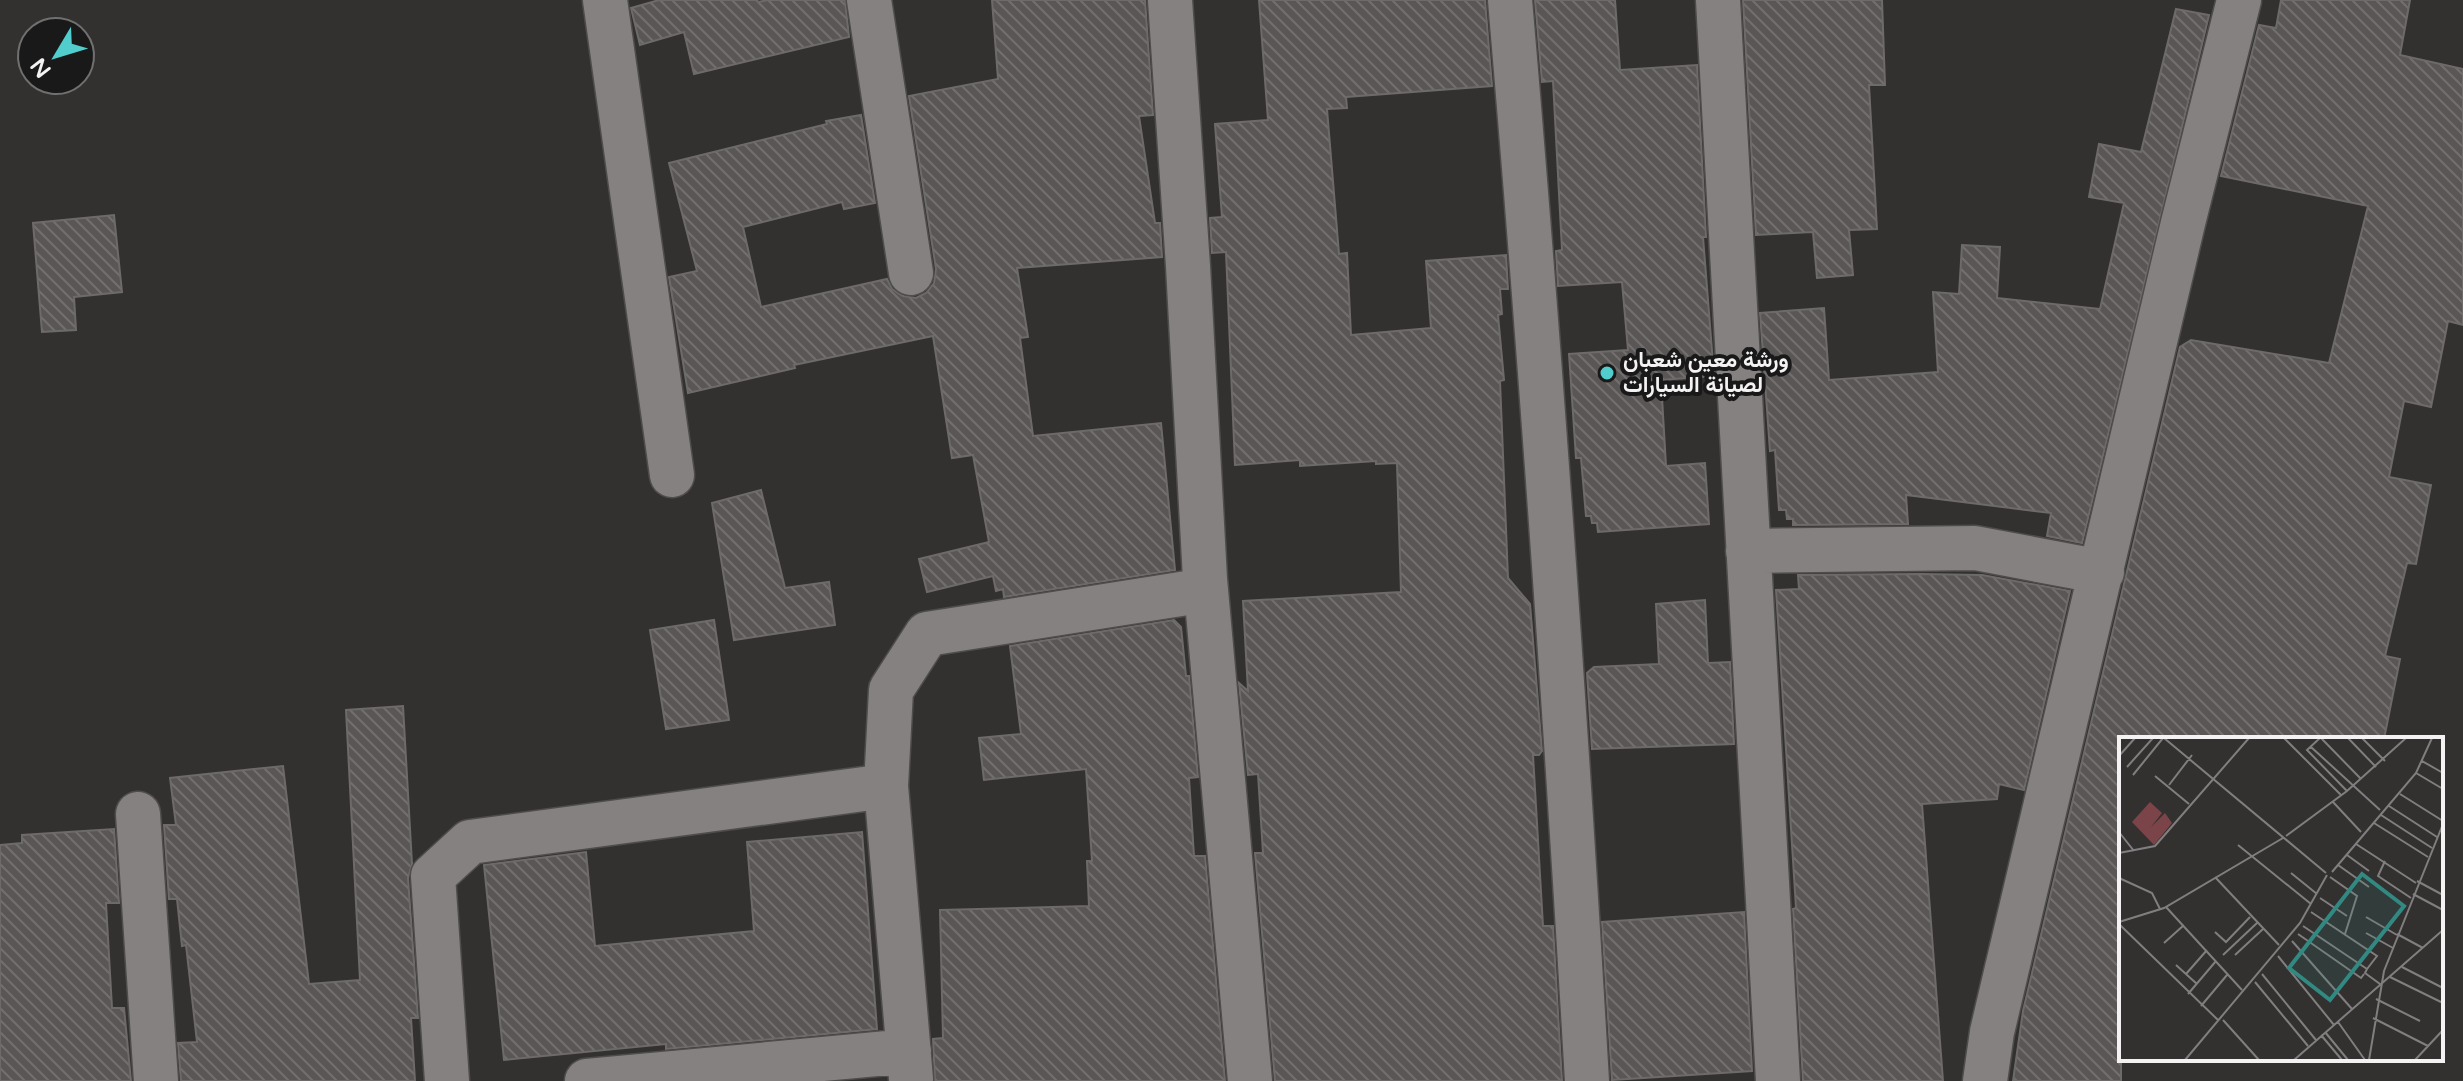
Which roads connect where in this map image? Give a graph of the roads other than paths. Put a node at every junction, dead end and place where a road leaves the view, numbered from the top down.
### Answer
1 (605, 0) edge
2 (869, 0) edge
3 (1170, 0) edge
4 (1510, 0) edge
5 (1718, 0) edge
6 (2239, 0) edge
7 (911, 273) dead end
8 (672, 475) dead end
9 (1748, 551) junction
10 (2102, 572) junction
11 (1206, 590) junction
12 (886, 786) junction
13 (138, 814) dead end
14 (910, 1066) edge
15 (156, 1081) edge
16 (447, 1081) edge
17 (587, 1081) edge
18 (1250, 1081) edge
19 (1587, 1081) edge
20 (1778, 1081) edge
21 (1985, 1081) edge

1 - 8 street
2 - 7 street
3 - 11 street
4 - 19 street
5 - 9 street
6 - 10 street
9 - 10 street
9 - 20 street
10 - 21 street
11 - 12 street
11 - 18 street
12 - 14 street
12 - 16 street
13 - 15 street
14 - 17 street

